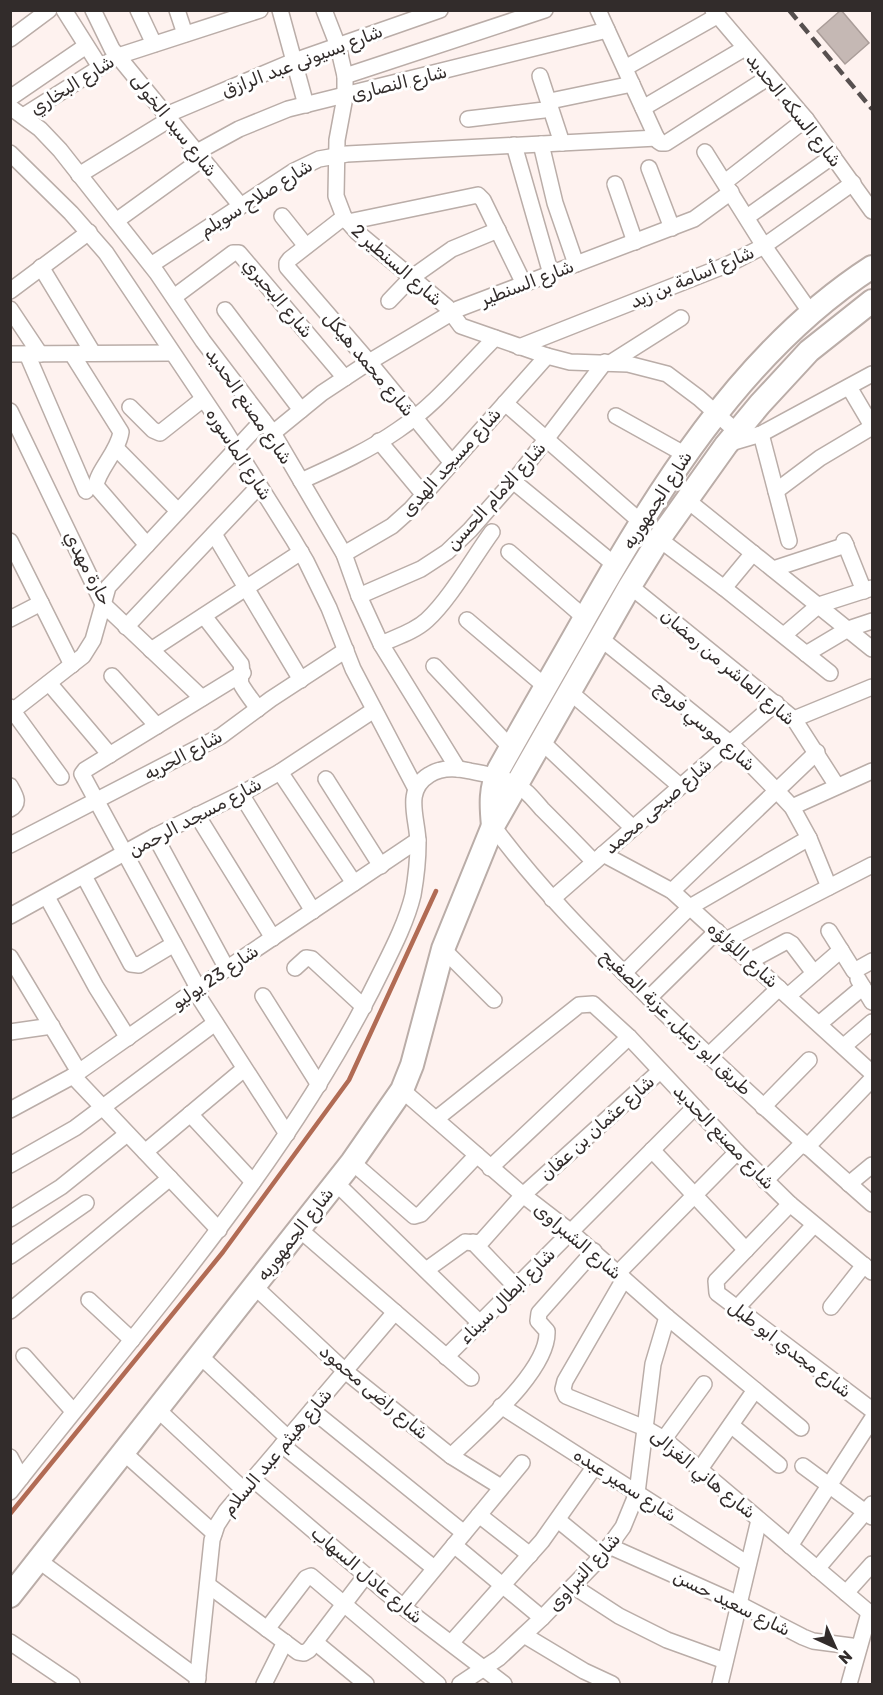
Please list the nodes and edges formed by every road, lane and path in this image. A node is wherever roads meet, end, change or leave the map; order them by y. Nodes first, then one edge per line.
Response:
1 (64, 10) edge
2 (93, 10) edge
3 (138, 10) edge
4 (177, 10) edge
5 (260, 10) edge
6 (280, 10) edge
7 (324, 10) edge
8 (440, 10) edge
9 (544, 10) edge
10 (598, 10) edge
11 (45, 12) edge
12 (715, 13) edge
13 (229, 15) edge
14 (607, 30) junction
15 (185, 34) junction
16 (10, 39) edge
17 (154, 44) junction
18 (86, 46) junction
19 (338, 46) junction
20 (745, 48) junction
21 (118, 56) junction
22 (294, 62) junction
23 (100, 67) junction
24 (624, 68) junction
25 (345, 76) junction
26 (540, 76) dead end
27 (769, 77) junction
28 (632, 84) junction
29 (345, 97) junction
30 (10, 98) edge
31 (306, 105) junction
32 (550, 106) junction
33 (643, 108) junction
34 (17, 112) edge
35 (168, 117) junction
36 (468, 119) dead end
37 (806, 119) junction
38 (657, 138) junction
39 (562, 143) junction
40 (541, 144) junction
41 (514, 145) junction
42 (705, 152) dead end
43 (10, 153) edge
44 (200, 155) junction
45 (336, 156) junction
46 (833, 156) junction
47 (650, 168) dead end
48 (80, 175) junction
49 (853, 183) junction
50 (615, 184) dead end
51 (728, 187) junction
52 (241, 206) junction
53 (873, 211) edge
54 (282, 216) dead end
55 (747, 217) junction
56 (346, 220) junction
57 (116, 221) junction
58 (672, 228) junction
59 (498, 230) junction
60 (89, 232) junction
61 (635, 242) junction
62 (306, 246) junction
63 (764, 246) junction
64 (576, 264) junction
65 (151, 265) junction
66 (41, 267) junction
67 (873, 267) edge
68 (551, 274) junction
69 (411, 278) junction
70 (524, 284) junction
71 (10, 291) edge
72 (174, 297) junction
73 (389, 301) dead end
74 (873, 301) edge
75 (10, 309) edge
76 (225, 310) dead end
77 (452, 313) junction
78 (811, 313) junction
79 (681, 318) dead end
80 (495, 338) junction
81 (519, 347) junction
82 (171, 352) junction
83 (93, 353) junction
84 (10, 354) edge
85 (33, 354) junction
86 (72, 354) junction
87 (547, 356) junction
88 (369, 362) junction
89 (607, 363) junction
90 (873, 374) edge
91 (345, 378) junction
92 (849, 387) junction
93 (203, 399) junction
94 (505, 403) junction
95 (130, 407) dead end
96 (301, 410) junction
97 (10, 411) edge
98 (718, 414) junction
99 (616, 416) dead end
100 (414, 417) junction
101 (263, 420) junction
102 (873, 427) edge
103 (273, 433) junction
104 (761, 434) junction
105 (731, 438) junction
106 (547, 440) junction
107 (380, 441) junction
108 (116, 448) junction
109 (236, 448) junction
110 (686, 455) junction
111 (452, 463) junction
112 (513, 481) junction
113 (301, 482) junction
114 (259, 486) junction
115 (86, 491) dead end
116 (776, 491) junction
117 (424, 495) junction
118 (687, 500) junction
119 (178, 511) junction
120 (642, 523) junction
121 (492, 532) dead end
122 (214, 534) junction
123 (659, 539) junction
124 (789, 541) dead end
125 (147, 545) junction
126 (12, 547) edge
127 (301, 552) junction
128 (510, 552) dead end
129 (753, 553) junction
130 (345, 555) junction
131 (615, 565) junction
132 (773, 569) junction
133 (630, 586) junction
134 (246, 588) junction
135 (724, 588) junction
136 (868, 590) edge
137 (359, 596) junction
138 (41, 603) junction
139 (103, 604) junction
140 (819, 605) junction
141 (204, 616) junction
142 (585, 618) junction
143 (10, 619) edge
144 (468, 620) dead end
145 (873, 621) edge
146 (126, 627) junction
147 (848, 629) junction
148 (784, 635) junction
149 (600, 638) junction
150 (381, 644) junction
151 (873, 649) edge
152 (151, 650) junction
153 (345, 650) junction
154 (806, 654) junction
155 (72, 665) junction
156 (434, 666) dead end
157 (243, 673) junction
158 (830, 673) dead end
159 (112, 676) dead end
160 (301, 680) junction
161 (49, 683) junction
162 (546, 687) junction
163 (873, 687) edge
164 (570, 692) junction
165 (202, 698) junction
166 (776, 703) junction
167 (258, 709) junction
168 (12, 710) edge
169 (374, 710) junction
170 (794, 719) junction
171 (157, 726) junction
172 (542, 742) junction
173 (730, 743) junction
174 (511, 748) junction
175 (817, 752) junction
176 (110, 755) junction
177 (458, 769) junction
178 (873, 771) edge
179 (280, 772) junction
180 (496, 776) junction
181 (61, 777) dead end
182 (326, 779) dead end
183 (518, 785) junction
184 (10, 786) edge
185 (680, 786) junction
186 (837, 786) junction
187 (416, 789) junction
188 (776, 790) junction
189 (241, 794) junction
190 (96, 801) junction
191 (792, 807) junction
192 (10, 809) edge
193 (197, 815) junction
194 (493, 826) junction
195 (633, 828) junction
196 (155, 837) junction
197 (809, 838) junction
198 (418, 840) junction
199 (12, 841) edge
200 (125, 853) junction
201 (598, 858) junction
202 (381, 866) junction
203 (873, 866) edge
204 (84, 876) junction
205 (354, 883) junction
206 (829, 887) junction
207 (672, 891) junction
208 (47, 897) junction
209 (552, 898) junction
210 (690, 908) junction
211 (313, 911) junction
212 (10, 916) edge
213 (829, 931) dead end
214 (721, 936) junction
215 (273, 938) junction
216 (174, 944) junction
217 (443, 949) junction
218 (841, 950) junction
219 (10, 957) edge
220 (750, 961) junction
221 (873, 961) edge
222 (295, 968) dead end
223 (227, 969) junction
224 (854, 971) junction
225 (624, 973) junction
226 (814, 973) junction
227 (863, 987) junction
228 (196, 989) junction
229 (783, 992) junction
230 (263, 996) dead end
231 (649, 998) junction
232 (494, 1000) dead end
233 (873, 1002) edge
234 (364, 1006) junction
235 (873, 1022) edge
236 (215, 1023) junction
237 (819, 1024) junction
238 (52, 1026) junction
239 (10, 1032) edge
240 (128, 1038) junction
241 (629, 1038) junction
242 (844, 1046) junction
243 (708, 1056) junction
244 (809, 1060) dead end
245 (244, 1069) junction
246 (660, 1071) junction
247 (873, 1073) edge
248 (76, 1074) junction
249 (873, 1080) edge
250 (320, 1084) junction
251 (402, 1090) junction
252 (102, 1107) junction
253 (694, 1107) junction
254 (763, 1107) junction
255 (10, 1110) edge
256 (190, 1114) junction
257 (436, 1119) junction
258 (127, 1134) junction
259 (287, 1134) junction
260 (805, 1145) junction
261 (652, 1150) junction
262 (145, 1152) junction
263 (737, 1152) junction
264 (477, 1155) junction
265 (352, 1162) junction
266 (10, 1165) edge
267 (873, 1165) edge
268 (490, 1167) junction
269 (170, 1178) junction
270 (765, 1180) junction
271 (253, 1182) junction
272 (335, 1182) junction
273 (849, 1184) junction
274 (523, 1195) junction
275 (694, 1195) junction
276 (86, 1203) dead end
277 (790, 1204) junction
278 (873, 1204) edge
279 (10, 1219) edge
280 (814, 1225) junction
281 (299, 1229) junction
282 (219, 1230) junction
283 (571, 1232) junction
284 (473, 1242) junction
285 (746, 1250) junction
286 (594, 1251) junction
287 (10, 1256) edge
288 (868, 1269) edge
289 (426, 1270) junction
290 (621, 1276) junction
291 (254, 1286) junction
292 (516, 1287) junction
293 (89, 1300) dead end
294 (831, 1307) dead end
295 (736, 1309) junction
296 (10, 1311) edge
297 (395, 1312) junction
298 (667, 1317) junction
299 (480, 1323) junction
300 (132, 1340) junction
301 (199, 1355) junction
302 (24, 1356) dead end
303 (446, 1357) junction
304 (345, 1371) junction
305 (471, 1378) dead end
306 (704, 1384) dead end
307 (755, 1390) junction
308 (501, 1406) junction
309 (157, 1409) junction
310 (312, 1410) junction
311 (873, 1410) edge
312 (73, 1411) junction
313 (873, 1419) edge
314 (731, 1425) junction
315 (645, 1428) junction
316 (801, 1428) dead end
317 (867, 1438) edge
318 (664, 1439) junction
319 (285, 1441) junction
320 (123, 1452) junction
321 (451, 1456) junction
322 (10, 1457) edge
323 (522, 1462) dead end
324 (779, 1465) dead end
325 (595, 1466) junction
326 (803, 1466) dead end
327 (700, 1470) junction
328 (21, 1478) junction
329 (248, 1485) junction
330 (830, 1486) junction
331 (501, 1487) junction
332 (10, 1492) edge
333 (637, 1493) junction
334 (870, 1511) edge
335 (479, 1515) junction
336 (558, 1520) junction
337 (759, 1520) junction
338 (214, 1533) junction
339 (464, 1533) junction
340 (454, 1545) junction
341 (790, 1546) junction
342 (606, 1551) junction
343 (530, 1555) junction
344 (38, 1560) junction
345 (748, 1564) junction
346 (873, 1564) edge
347 (434, 1568) junction
348 (817, 1569) junction
349 (366, 1575) junction
350 (208, 1586) junction
351 (503, 1586) junction
352 (573, 1586) junction
353 (846, 1593) junction
354 (10, 1596) edge
355 (344, 1604) junction
356 (739, 1604) junction
357 (403, 1607) junction
358 (871, 1614) edge
359 (542, 1618) junction
360 (267, 1629) junction
361 (524, 1635) junction
362 (10, 1642) edge
363 (285, 1642) junction
364 (315, 1642) junction
365 (451, 1643) junction
366 (860, 1647) junction
367 (725, 1661) junction
368 (484, 1668) junction
369 (198, 1681) edge
370 (72, 1684) edge
371 (264, 1684) edge
372 (366, 1684) edge
373 (438, 1684) edge
374 (460, 1684) edge
375 (504, 1684) edge
376 (612, 1684) edge
377 (720, 1684) edge
378 (849, 1684) edge

1 - 18 street
2 - 21 street, شارع سيد الخولى
3 - 17 street
4 - 15 street
5 - 13 street, شارع البخاري
6 - 22 street
7 - 19 street, شارع السنطير 2
8 - 19 street, شارع بسيونى عبد الرازق
9 - 25 street
10 - 14 street
11 - 16 street
12 - 20 street, شارع السكه الحديد
12 - 24 street
13 - 15 street, شارع البخاري
14 - 24 street
14 - 29 street, شارع النصارى
15 - 17 street, شارع البخاري
17 - 21 street, شارع البخاري
18 - 23 street
18 - 30 street
19 - 22 street, شارع بسيونى عبد الرازق
19 - 25 street, شارع السنطير 2
20 - 27 street, شارع السكه الحديد
20 - 33 street
21 - 23 street, شارع البخاري
21 - 35 street, شارع سيد الخولى
22 - 31 street
22 - 35 street, شارع بسيونى عبد الرازق
23 - 34 street, شارع البخاري
24 - 28 street
25 - 29 street, شارع السنطير 2
26 - 32 street
27 - 37 street, شارع السكه الحديد
27 - 38 street, شارع صلاح سويلم
28 - 32 street
28 - 33 street
29 - 31 street, شارع النصارى
29 - 45 street, شارع السنطير 2
31 - 44 street, شارع النصارى
32 - 36 street
32 - 39 street
33 - 38 street
34 - 48 street, شارع مصنع الحديد
35 - 44 street, شارع سيد الخولى
35 - 48 street, شارع بسيونى عبد الرازق
37 - 46 street, شارع السكه الحديد
37 - 51 street, شارع السنطير
38 - 39 street, شارع صلاح سويلم
39 - 40 street, شارع صلاح سويلم
40 - 41 street, شارع صلاح سويلم
40 - 64 street
41 - 45 street, شارع صلاح سويلم
41 - 68 street
42 - 51 street
43 - 60 street, شارع الماسوره
44 - 52 street, شارع سيد الخولى
44 - 57 street, شارع النصارى
45 - 52 street, شارع صلاح سويلم
45 - 56 street, شارع السنطير 2
46 - 49 street, شارع السكه الحديد
46 - 55 street
47 - 58 street
48 - 57 street, شارع مصنع الحديد
49 - 53 street, شارع السكه الحديد
49 - 63 street, شارع أسامة بن زيد
50 - 61 street
51 - 55 street
51 - 58 street, شارع السنطير
52 - 65 street, شارع صلاح سويلم
54 - 62 street
55 - 63 street
56 - 59 street
56 - 62 street
56 - 69 street, شارع السنطير 2
57 - 65 street, شارع مصنع الحديد
58 - 61 street, شارع السنطير
59 - 69 street
59 - 70 street
60 - 66 street
60 - 82 street, شارع الماسوره
61 - 64 street, شارع السنطير
62 - 88 street, شارع محمد هيكل
63 - 78 street
63 - 81 street, شارع أسامة بن زيد
64 - 68 street, شارع السنطير
65 - 72 street, شارع مصنع الحديد
66 - 71 street
66 - 83 street
67 - 78 main road, شارع الجمهوريه
68 - 70 street, شارع السنطير
69 - 73 street
69 - 77 street, شارع السنطير 2
70 - 77 street, شارع السنطير
72 - 91 street, شارع البحيري
72 - 101 street, شارع مصنع الحديد
74 - 105 main road, شارع الجمهوريه
75 - 85 street
76 - 96 street
77 - 80 street, شارع السنطير 2
77 - 88 street, شارع السنطير
78 - 98 main road, شارع الجمهوريه
79 - 89 street
80 - 81 street, شارع السنطير 2
80 - 100 street
81 - 87 street, شارع السنطير 2
82 - 83 street
82 - 93 street, شارع الماسوره
83 - 86 street
84 - 85 street
85 - 86 street
85 - 115 street
86 - 108 street
87 - 89 street, شارع السنطير 2
87 - 94 street, شارع مسجد الهدى
88 - 91 street, شارع السنطير
88 - 100 street, شارع محمد هيكل
89 - 98 street, شارع السنطير 2
89 - 106 street, شارع الامام الحسن
90 - 92 street
91 - 96 street, شارع السنطير
92 - 102 street
92 - 104 street
93 - 95 street
93 - 109 street, شارع الماسوره
94 - 106 street
94 - 111 street, شارع مسجد الهدى
96 - 103 street, شارع السنطير
97 - 139 street, حارة مهدي
98 - 105 street, شارع السنطير 2
98 - 110 main road, شارع الجمهوريه
99 - 110 street
100 - 107 street
100 - 111 street, شارع محمد هيكل
101 - 103 street, شارع مصنع الحديد
101 - 109 street
102 - 116 street
103 - 113 street, شارع مصنع الحديد
104 - 105 street
104 - 116 street
105 - 118 main road, شارع الجمهوريه
106 - 112 street, شارع الامام الحسن
106 - 120 street
107 - 113 street
107 - 117 street
108 - 119 street
108 - 125 street
109 - 114 street, شارع الماسوره
109 - 119 street
110 - 120 main road, شارع الجمهوريه
111 - 117 street, شارع مسجد الهدى
112 - 131 street
112 - 137 street, شارع الامام الحسن
113 - 130 street, شارع مصنع الحديد
114 - 122 street
114 - 127 street, شارع الماسوره
116 - 124 street
117 - 130 street, شارع مسجد الهدى
118 - 123 main road, شارع الجمهوريه
118 - 129 street
119 - 125 street
120 - 131 main road, شارع الجمهوريه
121 - 150 street
122 - 134 street
122 - 146 street
123 - 133 main road, شارع الجمهوريه
123 - 135 street
125 - 139 street
126 - 138 street
127 - 134 street
127 - 153 street, شارع الماسوره
128 - 142 street
129 - 132 street
129 - 135 street
130 - 137 street, شارع مصنع الحديد
131 - 142 main road, شارع الجمهوريه
132 - 136 street
132 - 140 street
133 - 149 main road, شارع الجمهوريه
133 - 166 street, شارع العاشر من رمضان
134 - 141 street
134 - 160 street
135 - 148 street
136 - 140 street
137 - 150 street, شارع مصنع الحديد
138 - 143 street
138 - 155 street
139 - 146 street, حارة مهدي
139 - 155 street
140 - 147 street
140 - 148 street
141 - 152 street
141 - 157 street
142 - 162 main road, شارع الجمهوريه
144 - 162 street
145 - 147 street
146 - 152 street, حارة مهدي
147 - 151 street
147 - 154 street
148 - 154 street
149 - 164 main road, شارع الجمهوريه
149 - 173 street, شارع موسي فروج
150 - 177 street, شارع مصنع الحديد
152 - 165 street, حارة مهدي
153 - 160 street, شارع الحريه
153 - 169 street, شارع الماسوره
154 - 158 street
155 - 161 street
156 - 174 street
157 - 165 street
157 - 167 street
159 - 171 street
160 - 167 street, شارع الحريه
161 - 168 street
161 - 176 street
162 - 174 main road, شارع الجمهوريه
163 - 170 street
164 - 172 main road, شارع الجمهوريه
164 - 185 street
165 - 171 street
166 - 170 street, شارع العاشر من رمضان
166 - 173 street, شارع صبحى محمد
167 - 190 street, شارع الحريه
168 - 181 street
169 - 179 street, شارع مسجد الرحمن
169 - 187 street, شارع الماسوره
170 - 175 street, شارع العاشر من رمضان
171 - 176 street
172 - 183 main road, شارع الجمهوريه
172 - 195 street
173 - 185 street, شارع صبحى محمد
173 - 188 street, شارع موسي فروج
174 - 180 main road, شارع الجمهوريه
175 - 186 street, شارع العاشر من رمضان
175 - 188 street
176 - 190 street
177 - 180 street
177 - 187 street
178 - 186 street
179 - 189 street, شارع مسجد الرحمن
179 - 205 street
180 - 183 street
180 - 194 main road, شارع الجمهوريه
182 - 202 street
183 - 194 main road, شارع الجمهوريه
183 - 201 street, شارع صبحى محمد
184 - 192 street
185 - 195 street, شارع صبحى محمد
186 - 191 street
187 - 198 street
188 - 191 street, شارع موسي فروج
188 - 207 street
189 - 193 street, شارع مسجد الرحمن
189 - 211 street
190 - 199 street, شارع الحريه
190 - 200 street
191 - 197 street, شارع موسي فروج
193 - 196 street, شارع مسجد الرحمن
193 - 215 street
194 - 209 street, طريق ابو زعبل, عزبة الصفيح
194 - 217 main road, شارع الجمهوريه
195 - 201 street, شارع صبحى محمد
196 - 200 street, شارع مسجد الرحمن
196 - 223 street
197 - 206 street, شارع موسي فروج
197 - 210 street
198 - 202 street, شارع 23 يوليو
198 - 234 street
200 - 204 street, شارع مسجد الرحمن
200 - 216 street
201 - 207 street, شارع اللؤلؤه
201 - 209 street, شارع صبحى محمد
202 - 205 street, شارع 23 يوليو
203 - 206 street
204 - 208 street, شارع مسجد الرحمن
204 - 216 street
205 - 211 street, شارع 23 يوليو
206 - 214 street
207 - 210 street, شارع اللؤلؤه
208 - 212 street, شارع مسجد الرحمن
208 - 240 street
209 - 225 street, طريق ابو زعبل, عزبة الصفيح
210 - 214 street, شارع اللؤلؤه
210 - 225 street
211 - 215 street, شارع 23 يوليو
213 - 218 street
214 - 220 street, شارع اللؤلؤه
214 - 231 street
215 - 223 street, شارع 23 يوليو
216 - 228 street
217 - 232 street
217 - 251 main road, شارع الجمهوريه
218 - 224 street
218 - 226 street
219 - 238 street
220 - 226 street
220 - 229 street, شارع اللؤلؤه
221 - 224 street
222 - 234 street
223 - 228 street, شارع 23 يوليو
224 - 227 street
225 - 231 street, طريق ابو زعبل, عزبة الصفيح
226 - 229 street
227 - 233 street
227 - 237 street
228 - 236 street
228 - 240 street, شارع 23 يوليو
229 - 237 street, شارع اللؤلؤه
229 - 243 street
230 - 250 street
231 - 243 street, طريق ابو زعبل, عزبة الصفيح
234 - 250 street
235 - 242 street
236 - 245 street
236 - 252 street
237 - 242 street, شارع اللؤلؤه
238 - 239 street
238 - 248 street
240 - 248 street, شارع 23 يوليو
241 - 246 street, شارع مصنع الحديد
241 - 257 street, شارع مصنع الحديد
241 - 268 street
242 - 247 street, شارع اللؤلؤه
243 - 254 street, طريق ابو زعبل, عزبة الصفيح
244 - 254 street
245 - 256 street
245 - 259 street
246 - 253 street, شارع مصنع الحديد
246 - 274 street, شارع عثمان بن عفان
248 - 252 street
248 - 255 street, شارع 23 يوليو
249 - 260 street
250 - 259 street
251 - 257 street, شارع الشبراوى
251 - 265 main road, شارع الجمهوريه
252 - 258 street
252 - 266 street
253 - 261 street, شارع ابطال سيناء
253 - 263 street, شارع مصنع الحديد
254 - 260 street, طريق ابو زعبل, عزبة الصفيح
256 - 262 street
256 - 271 street
257 - 264 street, شارع الشبراوى
258 - 262 street
258 - 279 street
259 - 271 street
260 - 270 street
260 - 273 street, طريق ابو زعبل, عزبة الصفيح
261 - 275 street
261 - 283 street, شارع ابطال سيناء
262 - 269 street
263 - 270 street, شارع مصنع الحديد
263 - 275 street
264 - 265 street
264 - 268 street, شارع الشبراوى
265 - 272 main road, شارع الجمهوريه
267 - 273 street
268 - 274 street, شارع الشبراوى
269 - 282 street
269 - 296 street
270 - 277 street, شارع مصنع الحديد
271 - 282 street
272 - 281 main road, شارع الجمهوريه
272 - 289 street
273 - 278 street, طريق ابو زعبل, عزبة الصفيح
274 - 283 street, شارع الشبراوى
274 - 284 street, شارع عثمان بن عفان
275 - 285 street
275 - 290 street
276 - 287 street
277 - 280 street, شارع مصنع الحديد
277 - 285 street, شارع مجدي ابو طبل
280 - 288 street, شارع مصنع الحديد
280 - 295 street
281 - 291 main road, شارع الجمهوريه
281 - 297 street
282 - 300 street
283 - 286 street, شارع الشبراوى
283 - 292 street, شارع ابطال سيناء
284 - 289 street, شارع عثمان بن عفان
284 - 292 street
285 - 295 street, شارع مجدي ابو طبل
286 - 290 street, شارع الشبراوى
286 - 308 street
288 - 294 street
289 - 299 street
290 - 298 street, شارع الشبراوى
290 - 315 street, شارع هاني الغزالى
291 - 301 main road, شارع الجمهوريه
291 - 304 street, شارع راضى محمود
292 - 299 street, شارع ابطال سيناء
293 - 300 street
295 - 311 street, شارع مجدي ابو طبل
297 - 303 street
297 - 304 street, شارع هيثم عبد السلام
298 - 307 street, شارع الشبراوى
298 - 315 street, شارع النبراوى
299 - 303 street, شارع ابطال سيناء
300 - 312 street
301 - 309 main road, شارع الجمهوريه
301 - 319 street
302 - 312 street
303 - 305 street
304 - 310 street, شارع هيثم عبد السلام
304 - 321 street, شارع راضى محمود
306 - 318 street
307 - 314 street
307 - 316 street, شارع الشبراوى
308 - 321 street
308 - 325 street, شارع سمير عبده
309 - 320 main road, شارع الجمهوريه
309 - 329 street, شارع عادل السهاب
310 - 319 street, شارع هيثم عبد السلام
310 - 339 street
312 - 328 street
313 - 317 street
314 - 324 street
314 - 327 street
315 - 318 street, شارع هاني الغزالى
315 - 333 street, شارع النبراوى
317 - 330 street
318 - 327 street, شارع هاني الغزالى
319 - 329 street, شارع هيثم عبد السلام
319 - 347 street
320 - 338 street
320 - 344 main road, شارع الجمهوريه
321 - 331 street, شارع راضى محمود
322 - 328 street
323 - 331 street
325 - 333 street, شارع سمير عبده
325 - 336 street
326 - 330 street
327 - 337 street, شارع هاني الغزالى
328 - 332 street
329 - 338 street, شارع هيثم عبد السلام
329 - 349 street, شارع عادل السهاب
330 - 334 street
330 - 341 street
331 - 335 street
333 - 342 street, شارع النبراوى
333 - 345 street, شارع سمير عبده
334 - 348 street
335 - 339 street
335 - 343 street
336 - 342 street, شارع سعيد حسن
336 - 343 street
337 - 341 street, شارع هاني الغزالى
337 - 345 street
338 - 350 street, شارع هيثم عبد السلام
339 - 340 street
340 - 347 street
340 - 351 street
341 - 348 street, شارع هاني الغزالى
342 - 352 street, شارع النبراوى
342 - 356 street, شارع سعيد حسن
343 - 351 street
344 - 354 main road, شارع الجمهوريه
344 - 369 street
345 - 356 street
346 - 353 street
347 - 357 street
348 - 353 street, شارع هاني الغزالى
349 - 355 street
349 - 357 street, شارع عادل السهاب
350 - 360 street
350 - 369 street, شارع هيثم عبد السلام
351 - 359 street
351 - 365 street
352 - 359 street, شارع النبراوى
352 - 367 street
353 - 358 street, شارع هاني الغزالى
355 - 360 street
355 - 364 street
355 - 373 street
356 - 366 street, شارع سعيد حسن
356 - 367 street
357 - 365 street, شارع عادل السهاب
358 - 366 street
359 - 361 street, شارع النبراوى
360 - 363 street
361 - 368 street, شارع النبراوى
361 - 376 street
362 - 370 street
363 - 364 street
363 - 371 street
364 - 372 street
365 - 368 street, شارع عادل السهاب
366 - 378 street
367 - 377 street
368 - 374 street, شارع النبراوى
368 - 375 street, شارع عادل السهاب

